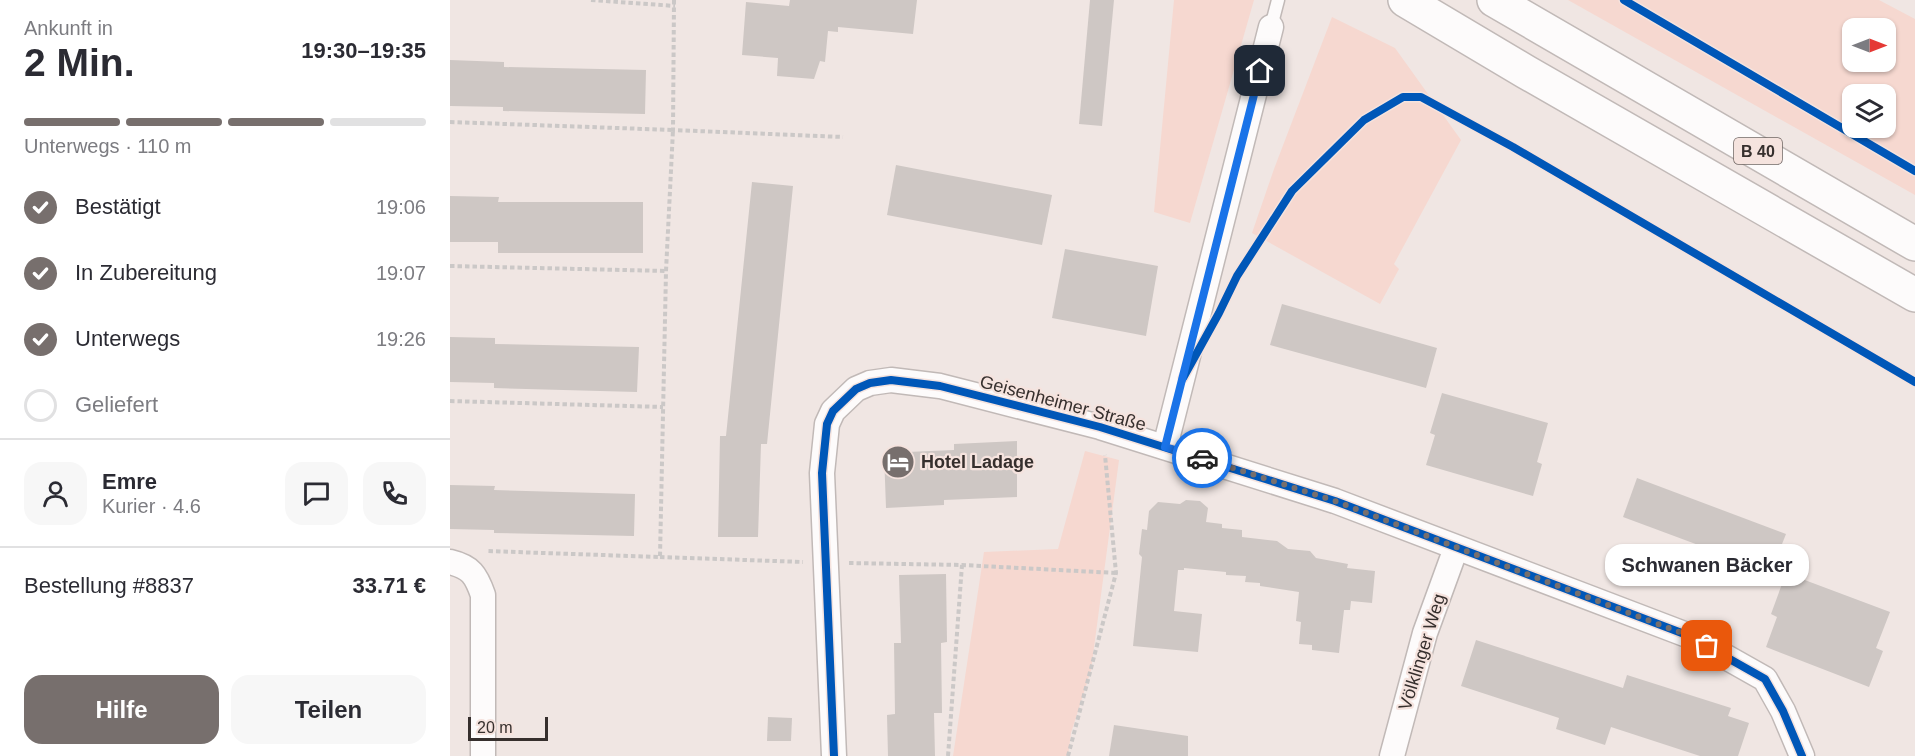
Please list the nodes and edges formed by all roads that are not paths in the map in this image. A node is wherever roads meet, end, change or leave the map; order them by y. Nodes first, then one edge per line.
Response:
1 (1278, 0) edge
2 (1405, 0) edge
3 (1494, 0) edge
4 (1271, 27) joint
5 (1915, 244) edge
6 (1915, 296) edge
7 (1165, 447) junction
8 (1456, 548) junction
9 (457, 563) edge
10 (483, 756) edge
11 (834, 756) edge
12 (1392, 756) edge
13 (1802, 756) edge

1 - 4 lane
2 - 6 highway, B 40
3 - 5 highway, B 40
4 - 7 street
7 - 8 street, Geisenheimer Straße
7 - 11 street, Geisenheimer Straße
8 - 12 street, Völklinger Weg
8 - 13 street, Geisenheimer Straße
9 - 10 street

